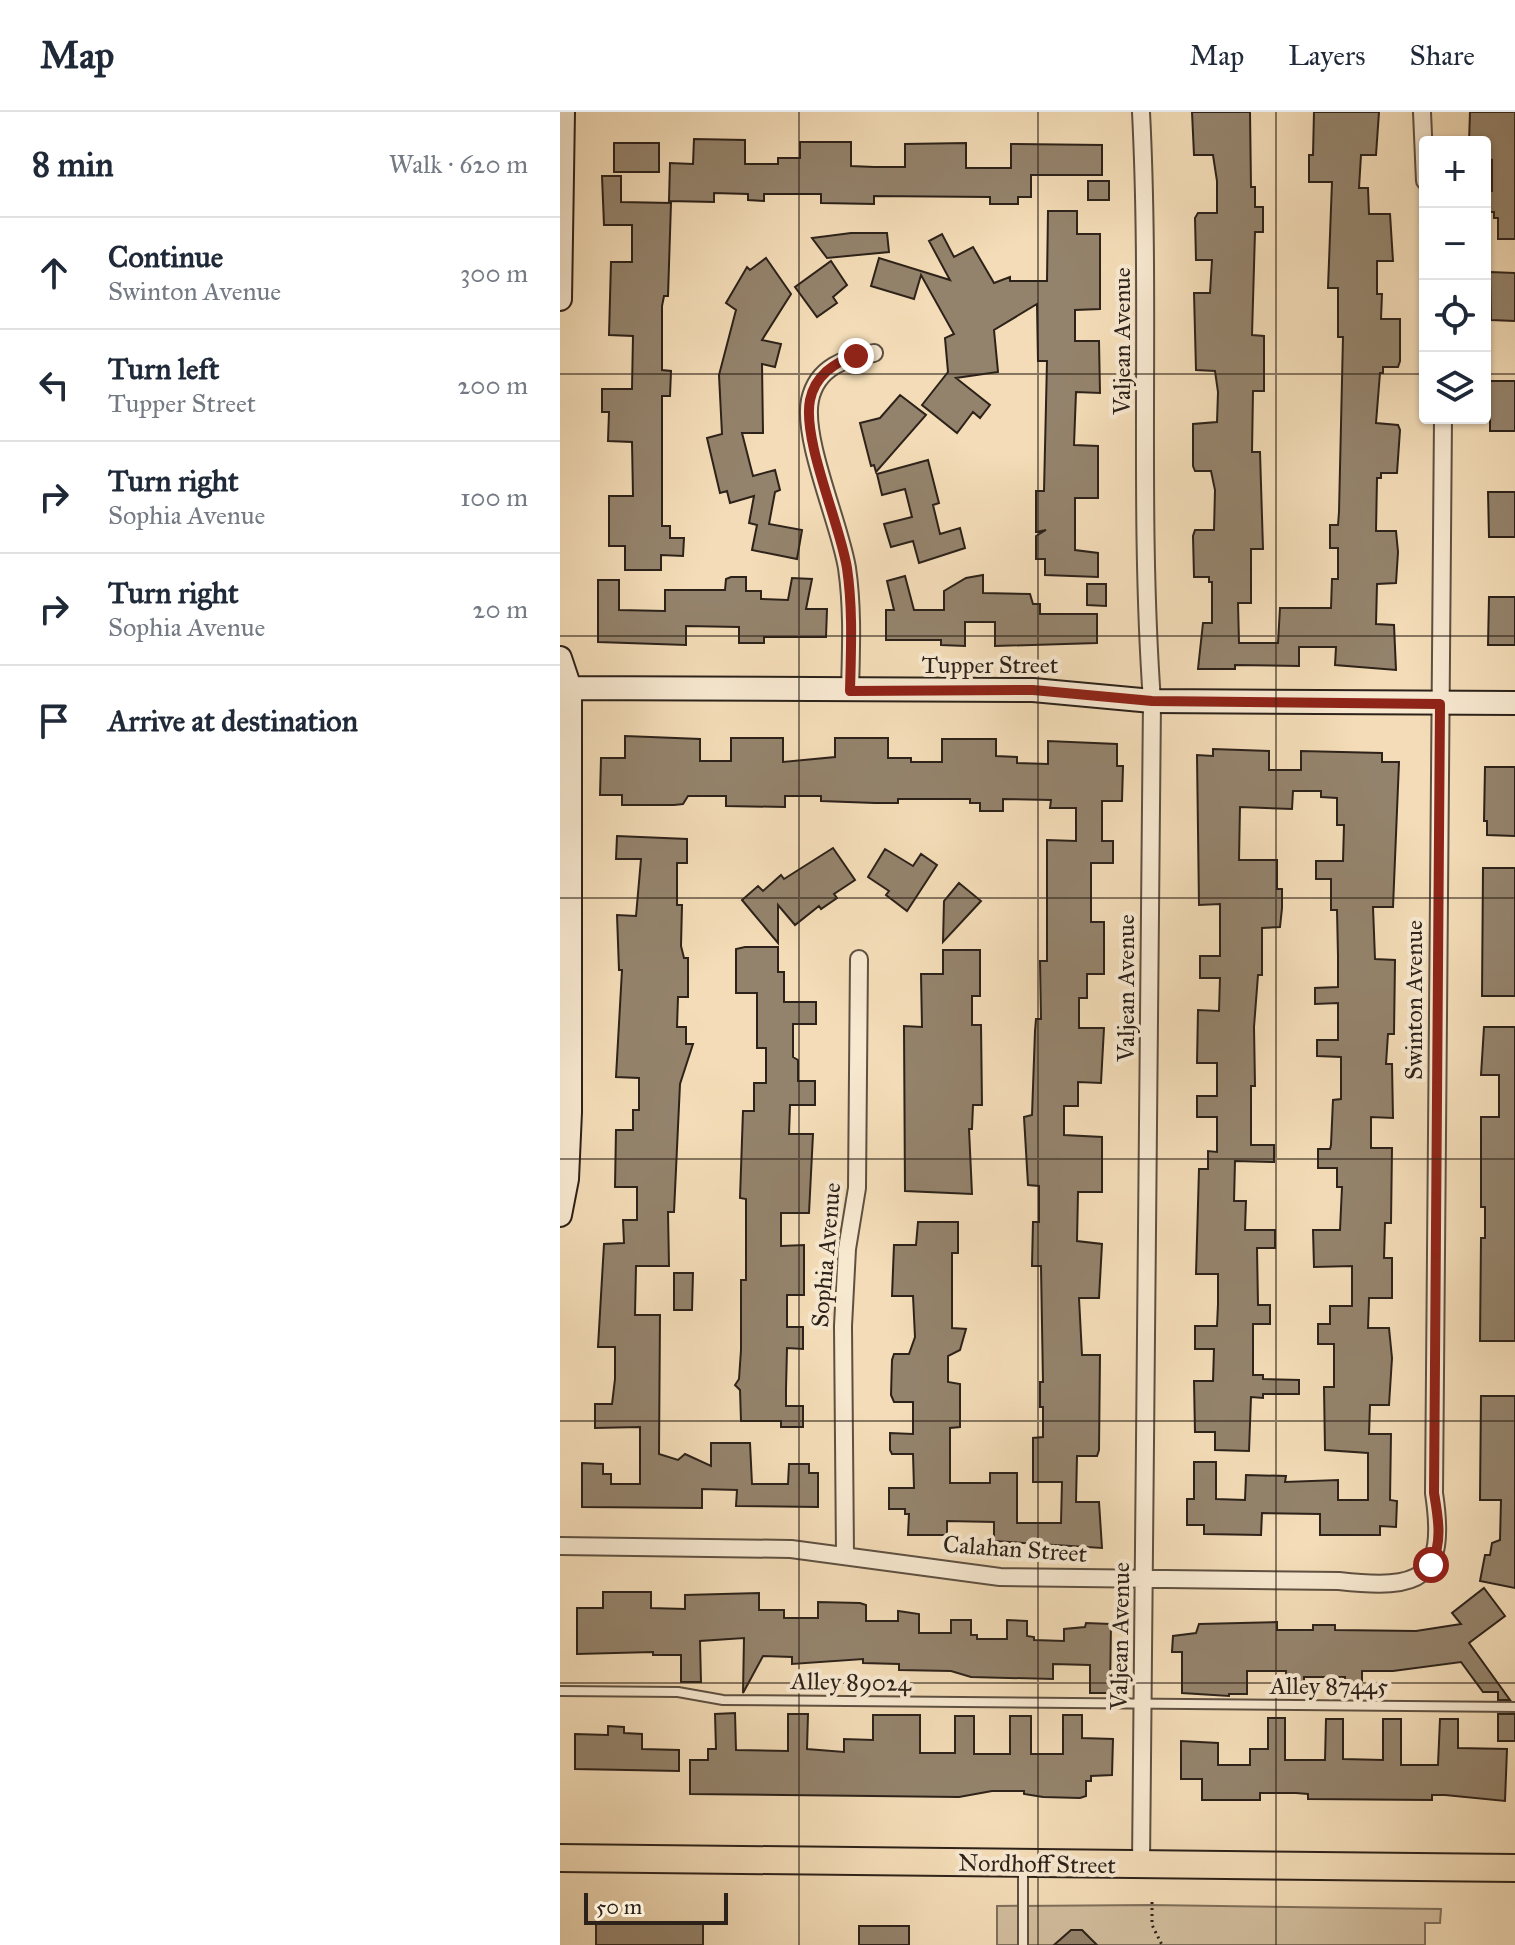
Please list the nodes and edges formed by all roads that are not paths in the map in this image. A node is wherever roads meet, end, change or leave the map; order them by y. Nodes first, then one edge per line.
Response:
1 (563, 112) edge
2 (1141, 112) edge
3 (1422, 112) edge
4 (1423, 136) edge
5 (560, 299) edge
6 (874, 353) dead end
7 (1443, 424) edge
8 (560, 658) edge
9 (565, 688) edge
10 (850, 691) junction
11 (1152, 701) junction
12 (1515, 703) edge
13 (1440, 704) junction
14 (859, 959) dead end
15 (565, 983) edge
16 (560, 1215) edge
17 (560, 1546) edge
18 (845, 1554) junction
19 (1419, 1576) joint
20 (1145, 1578) junction
21 (560, 1691) edge
22 (1142, 1704) junction
23 (1515, 1707) edge
24 (560, 1858) edge
25 (1023, 1864) junction
26 (1141, 1865) junction
27 (1515, 1868) edge
28 (1023, 1945) edge

1 - 5 street
2 - 11 street, Valjean Avenue
3 - 4 street
6 - 10 street
7 - 13 street, Swinton Avenue
8 - 9 street
9 - 10 street, Tupper Street
9 - 15 street
10 - 11 street, Tupper Street
11 - 13 street, Tupper Street
11 - 20 street, Valjean Avenue
12 - 13 street, Tupper Street
13 - 19 street, Swinton Avenue
14 - 18 street, Sophia Avenue
15 - 16 street
17 - 18 street, Calahan Street
18 - 20 street, Calahan Street
19 - 20 street, Calahan Street
20 - 22 street, Valjean Avenue
21 - 22 lane, Alley 89024
22 - 23 lane, Alley 87445
22 - 26 street, Valjean Avenue
24 - 25 main road, Nordhoff Street
25 - 26 main road, Nordhoff Street
25 - 28 lane
26 - 27 main road, Nordhoff Street

